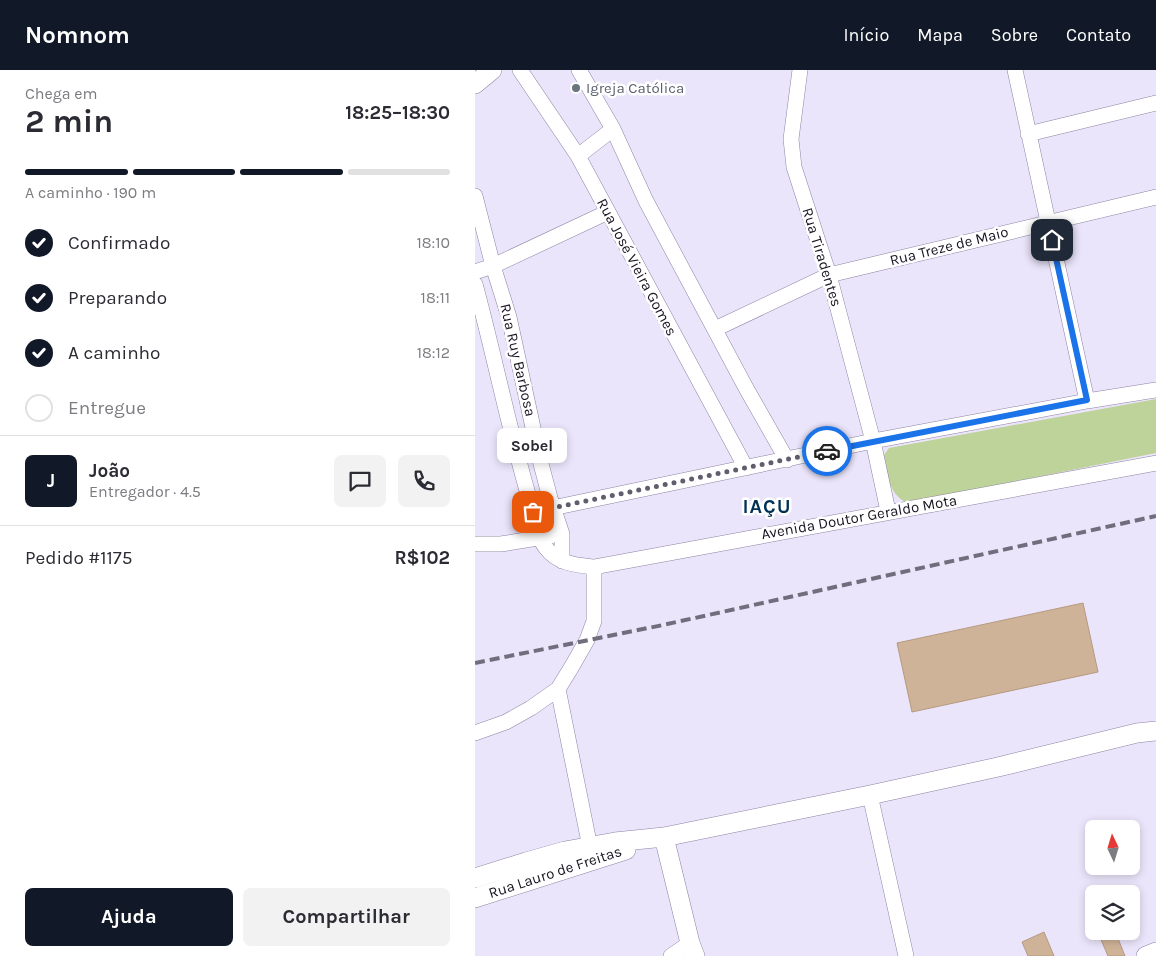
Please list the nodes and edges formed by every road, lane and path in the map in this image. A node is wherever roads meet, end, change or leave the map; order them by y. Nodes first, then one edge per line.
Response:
1 (492, 70) edge
2 (520, 70) edge
3 (579, 70) edge
4 (800, 70) edge
5 (1015, 70) edge
6 (475, 84) edge
7 (1156, 103) edge
8 (613, 129) junction
9 (1028, 134) junction
10 (578, 156) junction
11 (475, 196) edge
12 (1156, 197) edge
13 (608, 212) junction
14 (1048, 222) junction
15 (493, 266) junction
16 (475, 272) edge
17 (829, 276) junction
18 (475, 284) edge
19 (715, 329) junction
20 (1156, 390) edge
21 (1087, 400) junction
22 (873, 441) junction
23 (787, 460) junction
24 (1156, 463) edge
25 (746, 468) junction
26 (553, 507) junction
27 (888, 511) junction
28 (533, 512) junction
29 (561, 534) junction
30 (541, 538) junction
31 (475, 544) edge
32 (562, 561) junction
33 (594, 566) junction
34 (558, 689) junction
35 (1156, 731) edge
36 (475, 733) edge
37 (870, 795) junction
38 (664, 837) junction
39 (591, 854) junction
40 (475, 878) edge
41 (475, 898) edge
42 (693, 950) edge
43 (1156, 952) edge
44 (671, 956) edge
45 (906, 956) edge
46 (1147, 956) edge

1 - 6 street
2 - 10 street, Rua José Vieira Gomes
3 - 8 street
4 - 17 street, Rua Tiradentes
5 - 9 street
7 - 9 street
8 - 10 street
8 - 19 street
9 - 14 street
10 - 13 street, Rua José Vieira Gomes
11 - 15 street, Rua Ruy Barbosa
12 - 14 street, Rua Treze de Maio
13 - 15 street
13 - 25 street, Rua José Vieira Gomes
14 - 17 street, Rua Treze de Maio
14 - 21 street
15 - 16 street
15 - 26 street, Rua Ruy Barbosa
17 - 19 street, Rua Treze de Maio
17 - 22 street, Rua Tiradentes
18 - 28 street, Rua Ruy Barbosa
19 - 23 street
20 - 21 street
21 - 22 street
22 - 23 street
22 - 27 street, Rua Tiradentes
23 - 25 street
24 - 27 street, Avenida Doutor Geraldo Mota
25 - 26 street
26 - 28 street
26 - 29 street, Rua Ruy Barbosa
27 - 33 street, Avenida Doutor Geraldo Mota
28 - 30 street, Rua Ruy Barbosa
29 - 30 street
29 - 32 street, Rua Ruy Barbosa
30 - 31 street
30 - 32 street, Rua Ruy Barbosa
32 - 33 street, Avenida Doutor Geraldo Mota
33 - 34 street
34 - 36 street
34 - 39 street
35 - 37 street
37 - 38 street
37 - 45 street
38 - 39 street, Rua Lauro de Freitas
38 - 42 street
39 - 40 street, Rua Lauro de Freitas
39 - 41 street, Rua Lauro de Freitas
42 - 44 street
43 - 46 street

